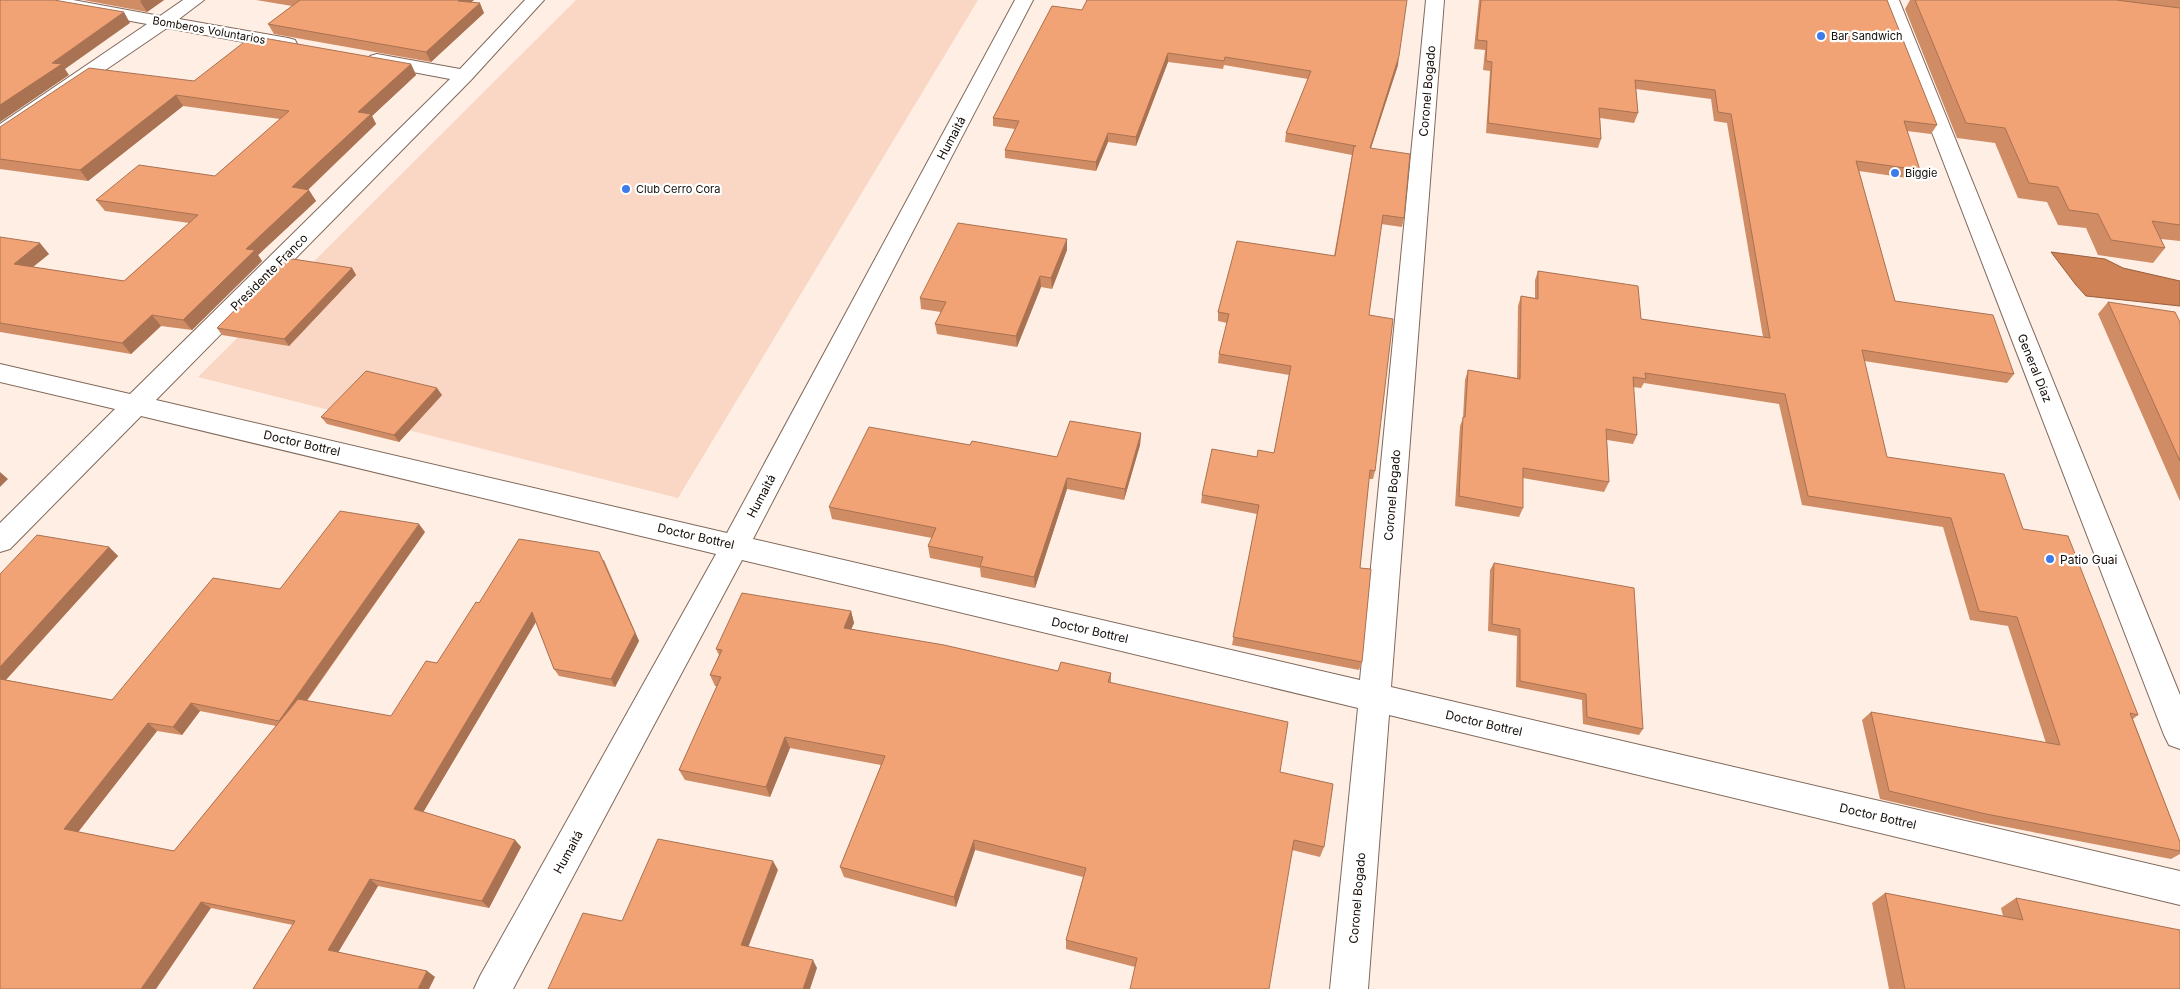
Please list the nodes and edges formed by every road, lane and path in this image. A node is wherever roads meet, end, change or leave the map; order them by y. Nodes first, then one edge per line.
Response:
1 (43, 0) edge
2 (194, 0) edge
3 (535, 0) edge
4 (1024, 0) edge
5 (1435, 0) edge
6 (1890, 0) edge
7 (164, 22) junction
8 (309, 48) edge
9 (357, 57) edge
10 (464, 76) junction
11 (0, 133) edge
12 (0, 373) edge
13 (136, 404) junction
14 (0, 541) edge
15 (735, 546) junction
16 (1375, 697) junction
17 (2180, 735) edge
18 (2180, 888) edge
19 (493, 989) edge
20 (1349, 989) edge

1 - 7 street, Bomberos Voluntarios
2 - 7 street
3 - 10 street, Presidente Franco
4 - 15 street, Humaitá
5 - 16 street, Coronel Bogado
6 - 17 street, General Díaz
7 - 8 street, Bomberos Voluntarios
7 - 11 street
9 - 10 street
10 - 13 street, Presidente Franco
12 - 13 street, Doctor Bottrel
13 - 14 street, Presidente Franco
13 - 15 street, Doctor Bottrel
15 - 16 street, Doctor Bottrel
15 - 19 street, Humaitá
16 - 18 street, Doctor Bottrel
16 - 20 street, Coronel Bogado

